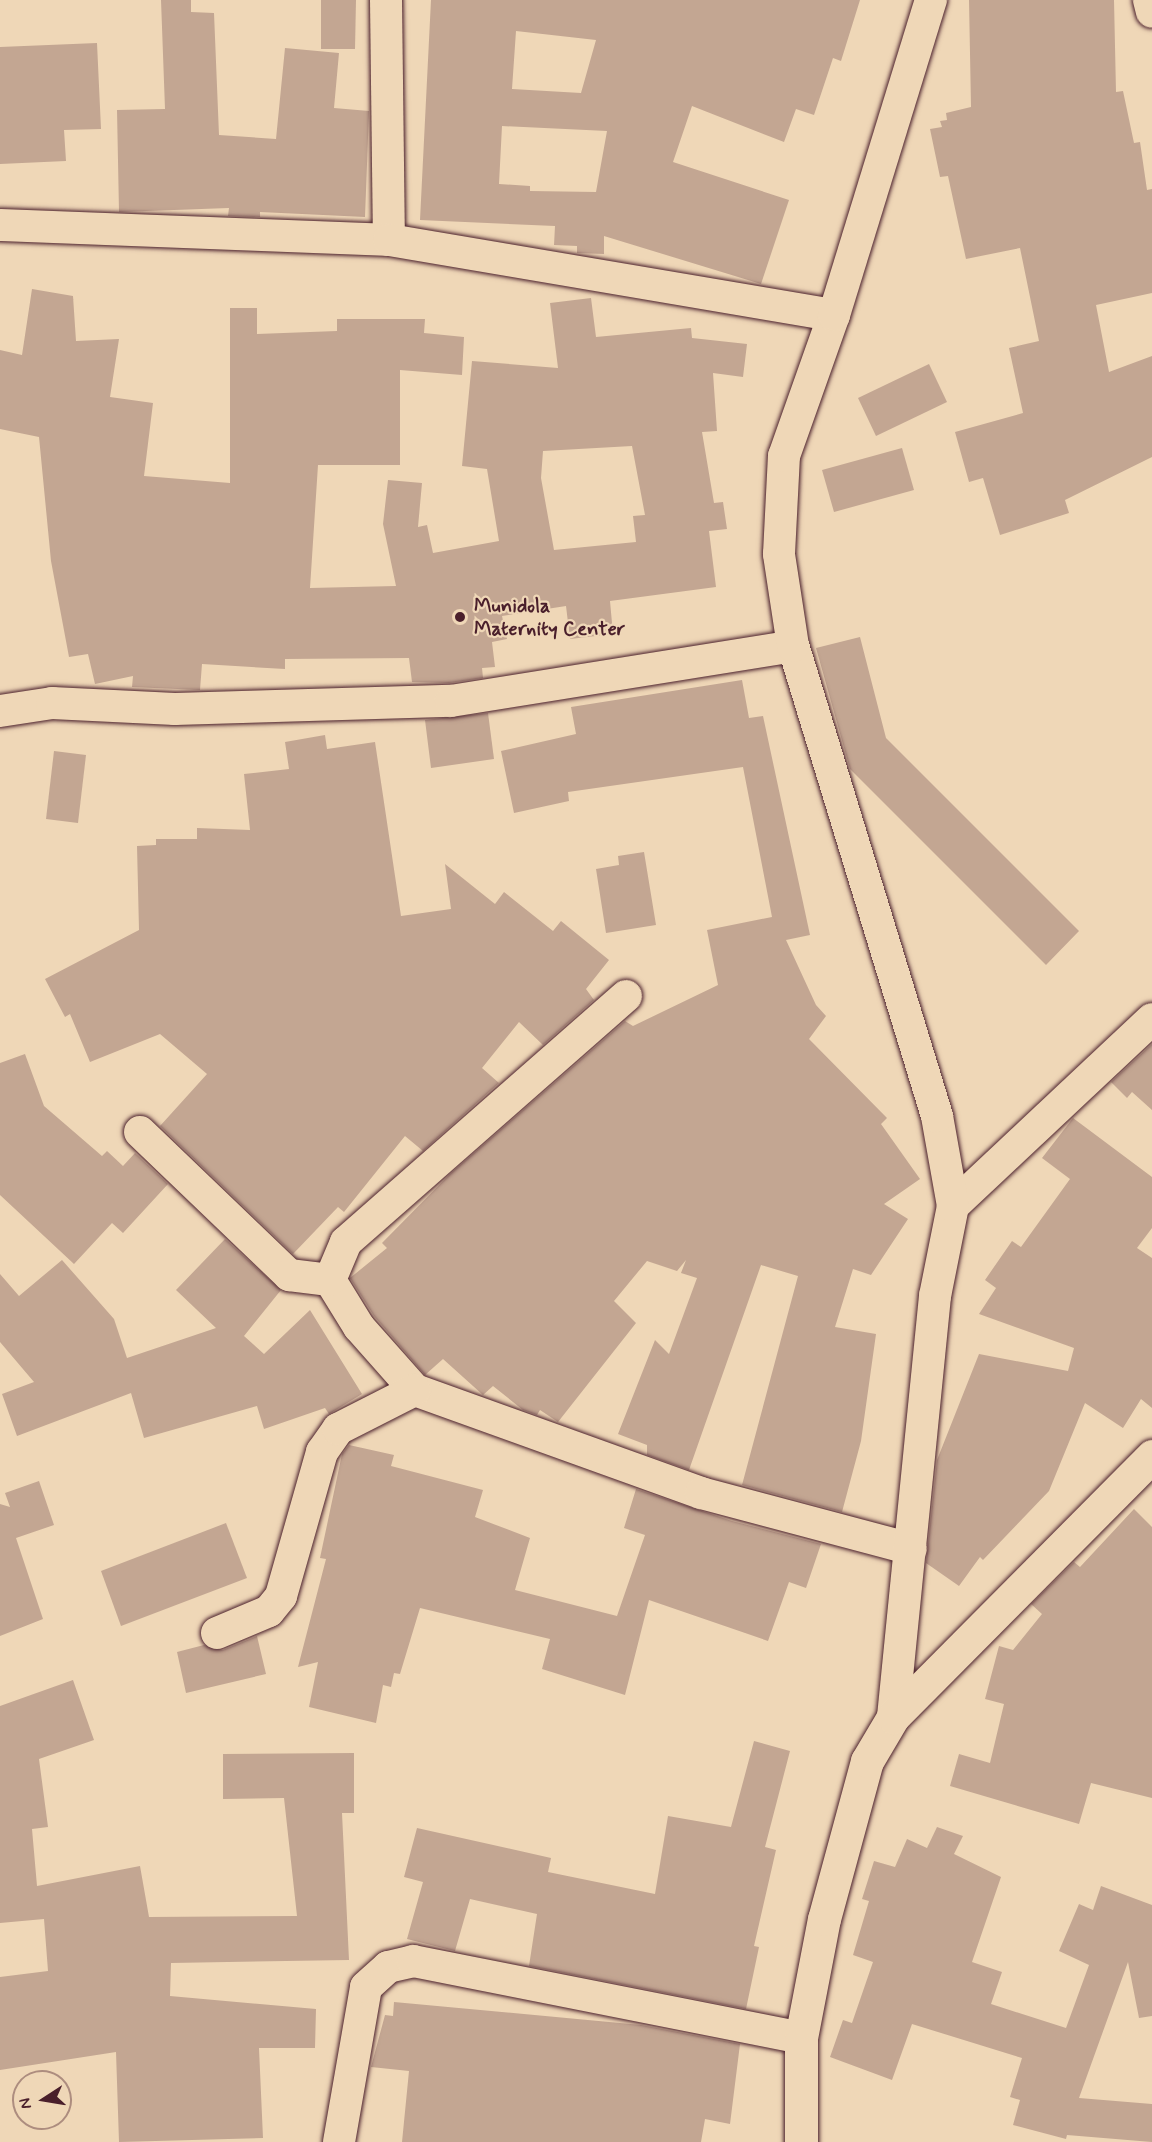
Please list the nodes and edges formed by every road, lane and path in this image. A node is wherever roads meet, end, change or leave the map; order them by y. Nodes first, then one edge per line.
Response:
1 (386, 0) edge
2 (931, 0) edge
3 (1149, 0) edge
4 (1152, 12) edge
5 (0, 225) edge
6 (389, 240) junction
7 (834, 315) junction
8 (793, 646) junction
9 (0, 711) edge
10 (626, 996) dead end
11 (1152, 1019) edge
12 (140, 1132) dead end
13 (953, 1206) junction
14 (330, 1280) junction
15 (415, 1390) junction
16 (1152, 1456) edge
17 (910, 1549) junction
18 (217, 1633) dead end
19 (893, 1717) junction
20 (801, 2038) junction
21 (339, 2142) edge
22 (801, 2142) edge

1 - 6 street
2 - 7 street
3 - 4 street
5 - 6 street
6 - 7 street
7 - 8 street
8 - 9 street
8 - 13 street
10 - 14 street
11 - 13 street
12 - 14 street
13 - 17 street
14 - 15 street
15 - 17 street
15 - 18 street
16 - 19 street
17 - 19 street
19 - 20 street
20 - 21 street
20 - 22 street

